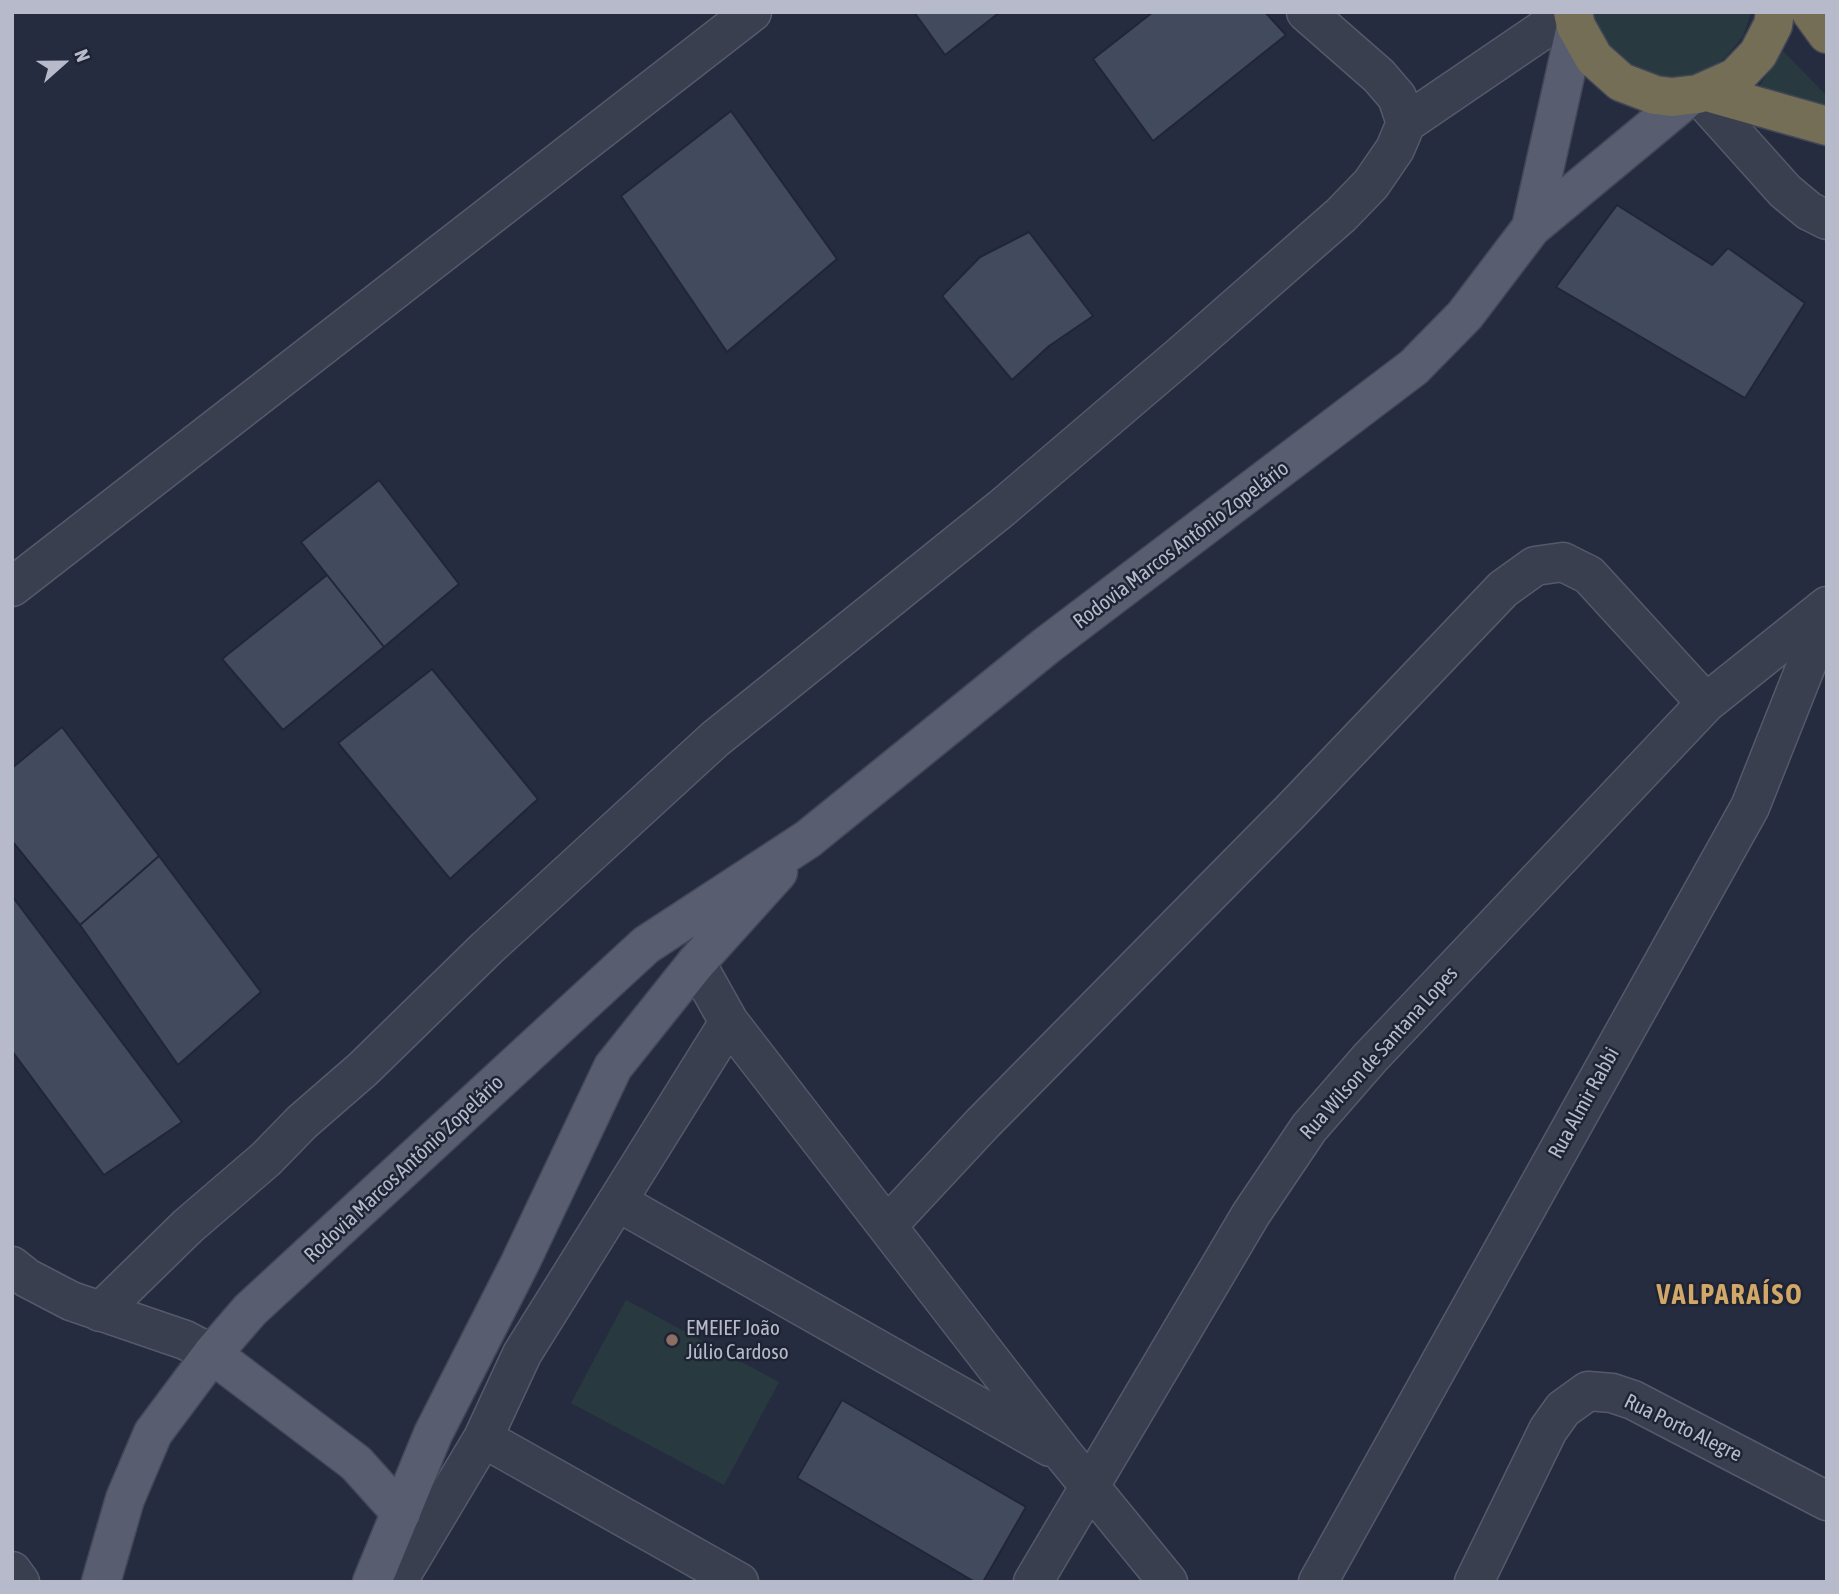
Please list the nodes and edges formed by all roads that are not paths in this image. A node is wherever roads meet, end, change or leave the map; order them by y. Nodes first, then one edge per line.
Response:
1 (752, 12) edge
2 (1306, 12) edge
3 (1775, 12) edge
4 (1811, 12) edge
5 (1573, 17) edge
6 (1827, 34) edge
7 (1699, 94) junction
8 (1406, 123) junction
9 (1827, 126) edge
10 (1827, 220) edge
11 (1531, 228) junction
12 (12, 587) edge
13 (1827, 606) edge
14 (1827, 613) edge
15 (1706, 703) junction
16 (808, 839) junction
17 (696, 963) junction
18 (729, 1023) junction
19 (618, 1202) junction
20 (887, 1226) junction
21 (12, 1266) edge
22 (100, 1312) junction
23 (212, 1354) junction
24 (482, 1438) junction
25 (1063, 1455) junction
26 (1088, 1485) junction
27 (1827, 1501) edge
28 (401, 1513) junction
29 (12, 1571) edge
30 (20, 1582) edge
31 (101, 1582) edge
32 (372, 1582) edge
33 (397, 1582) edge
34 (738, 1582) edge
35 (1033, 1582) edge
36 (1168, 1582) edge
37 (1318, 1582) edge
38 (1474, 1582) edge

1 - 12 street
2 - 8 street
3 - 7 highway
4 - 6 highway
5 - 7 highway
5 - 8 street
5 - 11 main road, Rodovia Marcos Antônio Zopelário
7 - 9 highway
7 - 10 street
7 - 11 main road, Rodovia Marcos Antônio Zopelário
8 - 22 street
11 - 16 main road, Rodovia Marcos Antônio Zopelário
13 - 15 street, Rua Wilson de Santana Lopes
14 - 37 street, Rua Almir Rabbi
15 - 20 street
15 - 26 street, Rua Wilson de Santana Lopes
16 - 17 main road, Rodovia Marcos Antônio Zopelário
16 - 23 main road, Rodovia Marcos Antônio Zopelário
17 - 18 street
17 - 28 main road, Rodovia Marcos Antônio Zopelário
18 - 19 street
18 - 20 street
19 - 24 street
19 - 25 street
20 - 25 street
21 - 22 street
22 - 23 street
23 - 28 main road
23 - 31 main road, Rodovia Marcos Antônio Zopelário
24 - 33 street
24 - 34 street
25 - 26 street
26 - 35 street, Rua Wilson de Santana Lopes
26 - 36 street
27 - 38 street, Rua Porto Alegre
28 - 32 main road, Rodovia Marcos Antônio Zopelário
29 - 30 street

